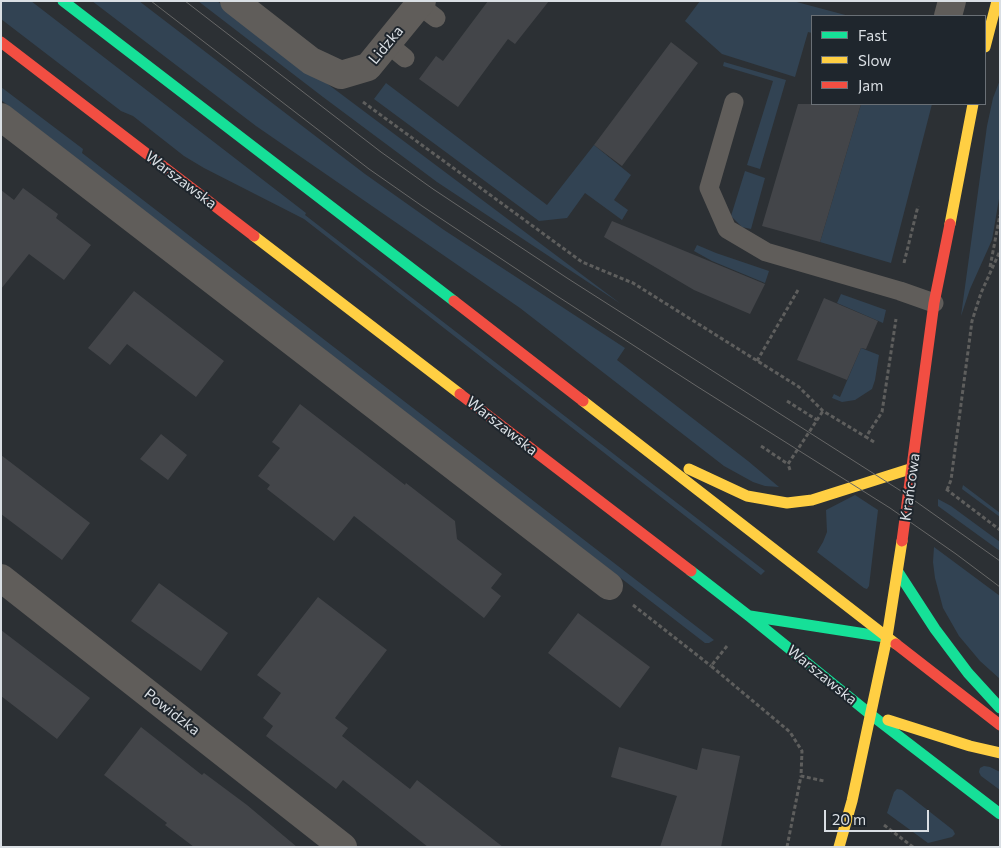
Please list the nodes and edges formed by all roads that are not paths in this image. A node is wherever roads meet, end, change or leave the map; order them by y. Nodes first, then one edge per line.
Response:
1 (63, 1) edge
2 (234, 1) edge
3 (952, 1) edge
4 (997, 1) edge
5 (426, 8) edge
6 (948, 15) edge
7 (1, 42) edge
8 (986, 43) edge
9 (734, 102) dead end
10 (968, 111) edge
11 (1, 117) edge
12 (934, 303) junction
13 (647, 450) junction
14 (913, 468) junction
15 (898, 572) junction
16 (1, 578) edge
17 (609, 586) road end
18 (750, 616) junction
19 (886, 637) junction
20 (1000, 708) edge
21 (870, 714) junction
22 (1000, 725) edge
23 (970, 746) junction
24 (1000, 753) edge
25 (969, 790) junction
26 (1000, 814) edge
27 (344, 847) edge
28 (839, 847) edge

1 - 13 main road
2 - 5 street, Lidzka
3 - 6 street
4 - 8 main road
7 - 18 main road, Warszawska
9 - 12 lane
10 - 12 main road, Krańcowa
11 - 17 street
12 - 14 main road, Krańcowa
13 - 14 main road
13 - 19 main road
14 - 15 main road, Krańcowa
15 - 19 main road, Krańcowa
15 - 20 main road
16 - 27 street, Powidzka
18 - 19 main road
18 - 21 main road, Warszawska
19 - 21 main road, Krańcowa
19 - 22 main road
21 - 23 main road
21 - 25 main road, Warszawska
21 - 28 main road, Krańcowa
23 - 24 main road
23 - 25 main road
25 - 26 main road, Warszawska

